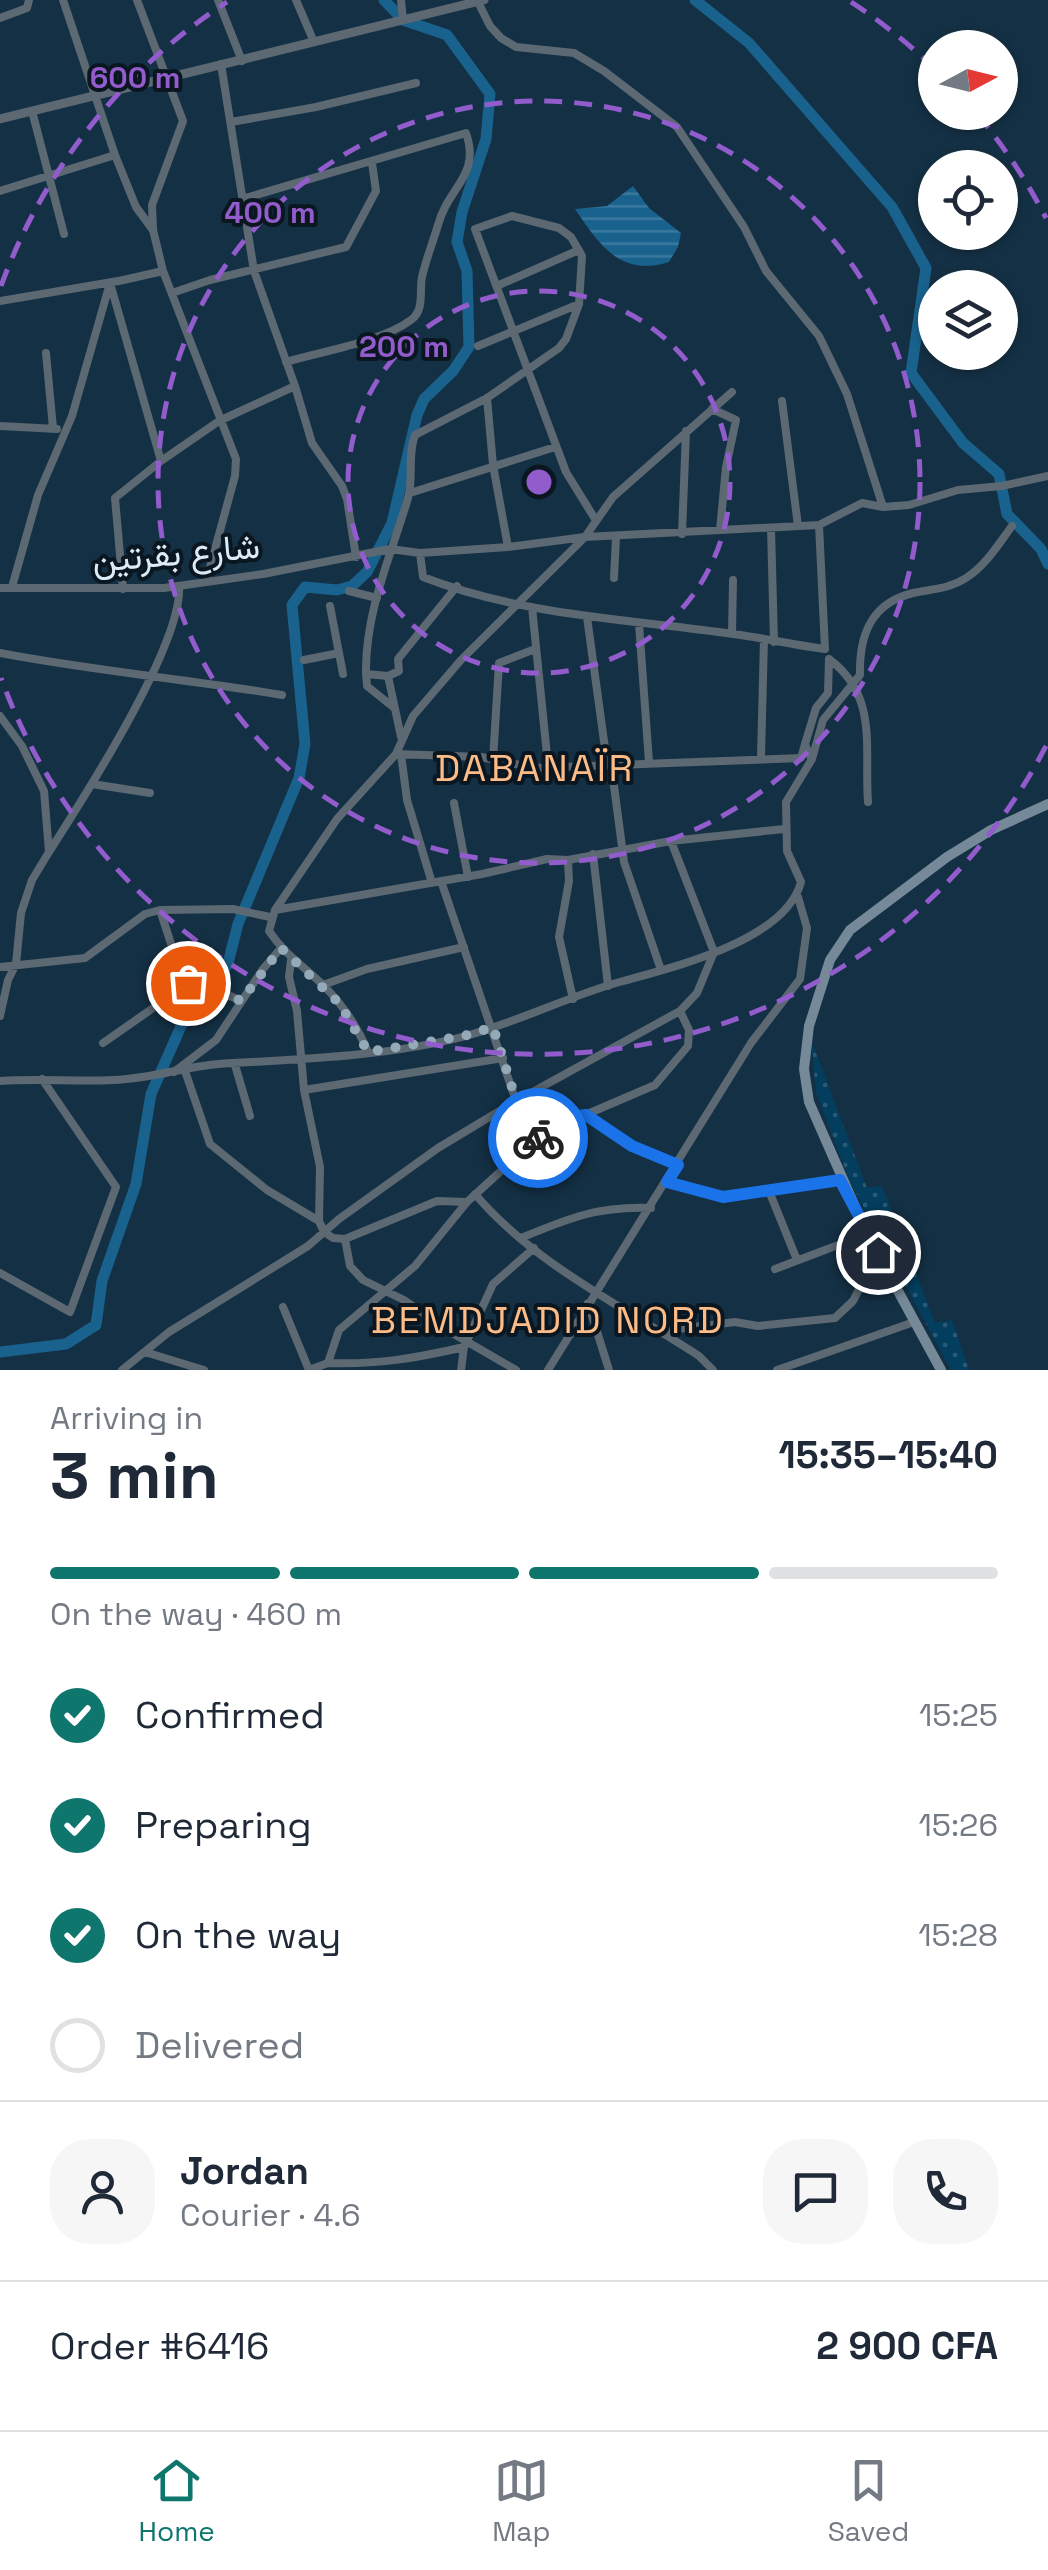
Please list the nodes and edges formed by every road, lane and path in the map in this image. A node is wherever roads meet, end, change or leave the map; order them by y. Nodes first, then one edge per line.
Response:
1 (29, 0) edge
2 (62, 0) edge
3 (136, 0) edge
4 (218, 0) edge
5 (296, 0) edge
6 (401, 0) edge
7 (481, 1) edge
8 (0, 18) edge
9 (403, 20) junction
10 (314, 42) junction
11 (242, 61) junction
12 (221, 64) junction
13 (166, 78) junction
14 (416, 83) dead end
15 (95, 95) junction
16 (32, 111) junction
17 (0, 120) edge
18 (231, 122) junction
19 (115, 155) junction
20 (372, 163) junction
21 (48, 174) junction
22 (0, 191) edge
23 (242, 200) junction
24 (153, 230) junction
25 (64, 234) dead end
26 (579, 250) junction
27 (164, 271) junction
28 (254, 271) junction
29 (124, 280) junction
30 (110, 283) junction
31 (499, 285) junction
32 (172, 293) junction
33 (0, 301) edge
34 (579, 304) junction
35 (513, 332) junction
36 (478, 346) dead end
37 (46, 352) dead end
38 (286, 362) junction
39 (527, 367) junction
40 (295, 386) junction
41 (732, 392) dead end
42 (487, 398) junction
43 (782, 400) dead end
44 (712, 410) junction
45 (219, 421) junction
46 (0, 426) edge
47 (52, 428) junction
48 (67, 430) junction
49 (686, 431) junction
50 (556, 446) junction
51 (161, 461) junction
52 (493, 465) junction
53 (1048, 476) edge
54 (410, 494) junction
55 (883, 507) junction
56 (595, 519) junction
57 (819, 525) junction
58 (798, 526) junction
59 (1012, 526) dead end
60 (771, 528) junction
61 (720, 530) junction
62 (682, 534) junction
63 (616, 536) junction
64 (585, 537) junction
65 (508, 547) junction
66 (390, 549) junction
67 (420, 553) junction
68 (356, 557) junction
69 (614, 578) dead end
70 (733, 580) dead end
71 (206, 582) junction
72 (179, 586) junction
73 (457, 586) junction
74 (12, 587) junction
75 (0, 588) edge
76 (123, 589) junction
77 (349, 590) dead end
78 (376, 598) junction
79 (515, 604) junction
80 (330, 606) dead end
81 (532, 608) junction
82 (587, 616) junction
83 (639, 624) junction
84 (732, 634) junction
85 (769, 641) junction
86 (825, 648) junction
87 (535, 649) junction
88 (0, 653) edge
89 (339, 653) junction
90 (830, 659) junction
91 (304, 660) dead end
92 (150, 674) junction
93 (343, 674) dead end
94 (366, 674) junction
95 (388, 676) junction
96 (854, 682) junction
97 (282, 695) dead end
98 (395, 709) junction
99 (0, 716) edge
100 (401, 737) junction
101 (806, 744) junction
102 (398, 754) junction
103 (762, 757) junction
104 (812, 759) junction
105 (493, 760) junction
106 (648, 762) junction
107 (609, 763) junction
108 (548, 765) junction
109 (92, 784) junction
110 (150, 793) dead end
111 (868, 802) dead end
112 (454, 803) dead end
113 (1048, 804) edge
114 (784, 829) junction
115 (671, 841) junction
116 (622, 848) junction
117 (49, 852) junction
118 (593, 854) junction
119 (568, 860) junction
120 (468, 877) junction
121 (436, 882) junction
122 (798, 897) junction
123 (160, 910) junction
124 (272, 914) junction
125 (281, 948) junction
126 (464, 948) junction
127 (714, 952) junction
128 (291, 960) junction
129 (0, 967) edge
130 (13, 968) junction
131 (662, 970) junction
132 (180, 983) junction
133 (323, 985) junction
134 (608, 986) junction
135 (574, 998) junction
136 (241, 1001) junction
137 (680, 1011) junction
138 (0, 1016) edge
139 (493, 1027) junction
140 (102, 1043) dead end
141 (368, 1052) junction
142 (503, 1058) junction
143 (303, 1060) junction
144 (235, 1064) junction
145 (185, 1071) junction
146 (172, 1074) junction
147 (42, 1079) junction
148 (0, 1081) edge
149 (304, 1090) junction
150 (516, 1100) junction
151 (586, 1115) junction
152 (250, 1116) dead end
153 (536, 1139) junction
154 (678, 1165) junction
155 (840, 1180) junction
156 (667, 1182) junction
157 (770, 1191) junction
158 (476, 1194) junction
159 (467, 1202) junction
160 (651, 1208) junction
161 (319, 1221) junction
162 (324, 1232) junction
163 (866, 1234) junction
164 (521, 1238) junction
165 (345, 1240) junction
166 (534, 1248) junction
167 (878, 1252) junction
168 (797, 1260) junction
169 (775, 1268) dead end
170 (0, 1274) edge
171 (596, 1290) junction
172 (386, 1293) junction
173 (588, 1303) junction
174 (282, 1306) dead end
175 (914, 1322) junction
176 (661, 1331) junction
177 (466, 1343) junction
178 (145, 1352) junction
179 (328, 1363) junction
180 (122, 1370) edge
181 (204, 1370) edge
182 (461, 1370) edge
183 (516, 1370) edge
184 (548, 1370) edge
185 (608, 1370) edge
186 (713, 1370) edge
187 (777, 1370) edge
188 (941, 1370) edge

1 - 8 street
2 - 15 street
3 - 13 street
4 - 11 street
5 - 10 street
6 - 9 street
7 - 9 street
7 - 55 street
9 - 10 street
10 - 11 street
11 - 12 street
12 - 13 street
12 - 18 street
13 - 15 street
13 - 24 street
14 - 18 street
15 - 16 street
15 - 19 street
16 - 17 street
16 - 21 street
18 - 23 street
19 - 21 street
19 - 24 street
20 - 23 street
20 - 28 street
20 - 38 street
21 - 22 street
21 - 25 street
23 - 28 street
24 - 27 street
26 - 31 street
26 - 31 street
26 - 34 street
27 - 29 street
27 - 32 street
28 - 32 street
28 - 38 street
29 - 30 street
29 - 33 street
30 - 48 street
30 - 51 street
31 - 35 street
32 - 45 street
34 - 35 street
34 - 39 street
35 - 36 street
35 - 39 street
37 - 47 street
38 - 40 street
39 - 42 street
39 - 50 street
40 - 45 street
40 - 68 street
41 - 44 street
42 - 52 street
42 - 54 street
43 - 58 street
44 - 49 street
44 - 61 street
45 - 51 street
45 - 71 street
46 - 47 street
47 - 48 street
48 - 74 street
49 - 56 street
49 - 62 street
50 - 52 street
50 - 56 street
51 - 76 street
52 - 54 street
52 - 65 street
53 - 55 street
54 - 66 street
55 - 57 street
56 - 64 street
57 - 58 street
57 - 86 street
58 - 60 street
59 - 96 street
60 - 61 street
60 - 85 street
61 - 62 street
62 - 63 street
63 - 64 street
63 - 69 street
64 - 65 street
64 - 79 street
65 - 67 street
66 - 67 street
66 - 68 street, شارع بقرتين
66 - 78 street
67 - 73 street
68 - 71 street, شارع بقرتين
70 - 84 street
71 - 72 street, شارع بقرتين
72 - 76 street, شارع بقرتين
72 - 92 street
73 - 79 street
73 - 95 street
74 - 75 street, شارع بقرتين
74 - 76 street, شارع بقرتين
77 - 78 street
78 - 94 street
79 - 81 street
79 - 100 street
80 - 89 street
81 - 82 street
81 - 87 street
82 - 83 street
82 - 107 street
83 - 84 street
83 - 106 street
84 - 85 street
85 - 86 street
85 - 103 street
86 - 90 street
87 - 105 street
87 - 108 street
88 - 92 street
89 - 91 street
89 - 93 street
90 - 96 street
90 - 101 street
92 - 97 street
92 - 109 street
94 - 95 street
94 - 98 street
95 - 98 street
96 - 104 street
96 - 111 street
98 - 100 street
99 - 117 street
100 - 102 street
101 - 103 street
101 - 104 street
102 - 105 street
102 - 121 street
102 - 124 street
103 - 106 street
104 - 114 street
105 - 108 street
106 - 107 street
107 - 108 street
107 - 116 street
109 - 110 street
109 - 117 street
112 - 120 street
113 - 155 main road
114 - 115 street
114 - 122 street
115 - 116 street
115 - 127 street
116 - 118 street
116 - 131 street
117 - 130 street
118 - 119 street
118 - 134 street
119 - 120 street
119 - 135 street
120 - 121 street
121 - 124 street
121 - 126 street
122 - 127 street
122 - 154 street
123 - 124 street
123 - 130 street
123 - 132 street
124 - 125 street
125 - 128 street
125 - 136 street
126 - 133 street
126 - 139 street
127 - 131 street
127 - 137 street
128 - 133 street
128 - 143 street
129 - 130 street
130 - 138 street
131 - 134 street
132 - 136 street
132 - 140 street
133 - 141 street
134 - 135 street
135 - 139 street
136 - 146 street
137 - 150 street
137 - 151 street
139 - 141 street
139 - 142 street
141 - 143 street
142 - 149 street
142 - 150 street
143 - 144 street
143 - 149 street
144 - 145 street
144 - 152 street
145 - 146 street
145 - 161 street
146 - 147 street
147 - 148 street
147 - 170 street
149 - 161 street
150 - 153 street
150 - 162 street
151 - 153 street
151 - 154 street
153 - 158 street
154 - 156 street
155 - 157 street
155 - 163 main road
156 - 157 street
156 - 160 street
157 - 168 street
158 - 159 street
158 - 164 street
159 - 165 street
159 - 172 street
160 - 164 street
160 - 171 street
161 - 162 street
162 - 165 street
162 - 178 street
163 - 167 main road
163 - 168 street
164 - 166 street
165 - 172 street
166 - 171 street
166 - 177 street
167 - 175 main road
167 - 176 street
168 - 169 street
171 - 173 street
171 - 176 street
172 - 177 street
172 - 179 street
173 - 184 street
173 - 185 street
174 - 179 street
175 - 187 street
175 - 188 main road
176 - 186 street
177 - 179 street
177 - 182 street
177 - 183 street
178 - 180 street
178 - 181 street

